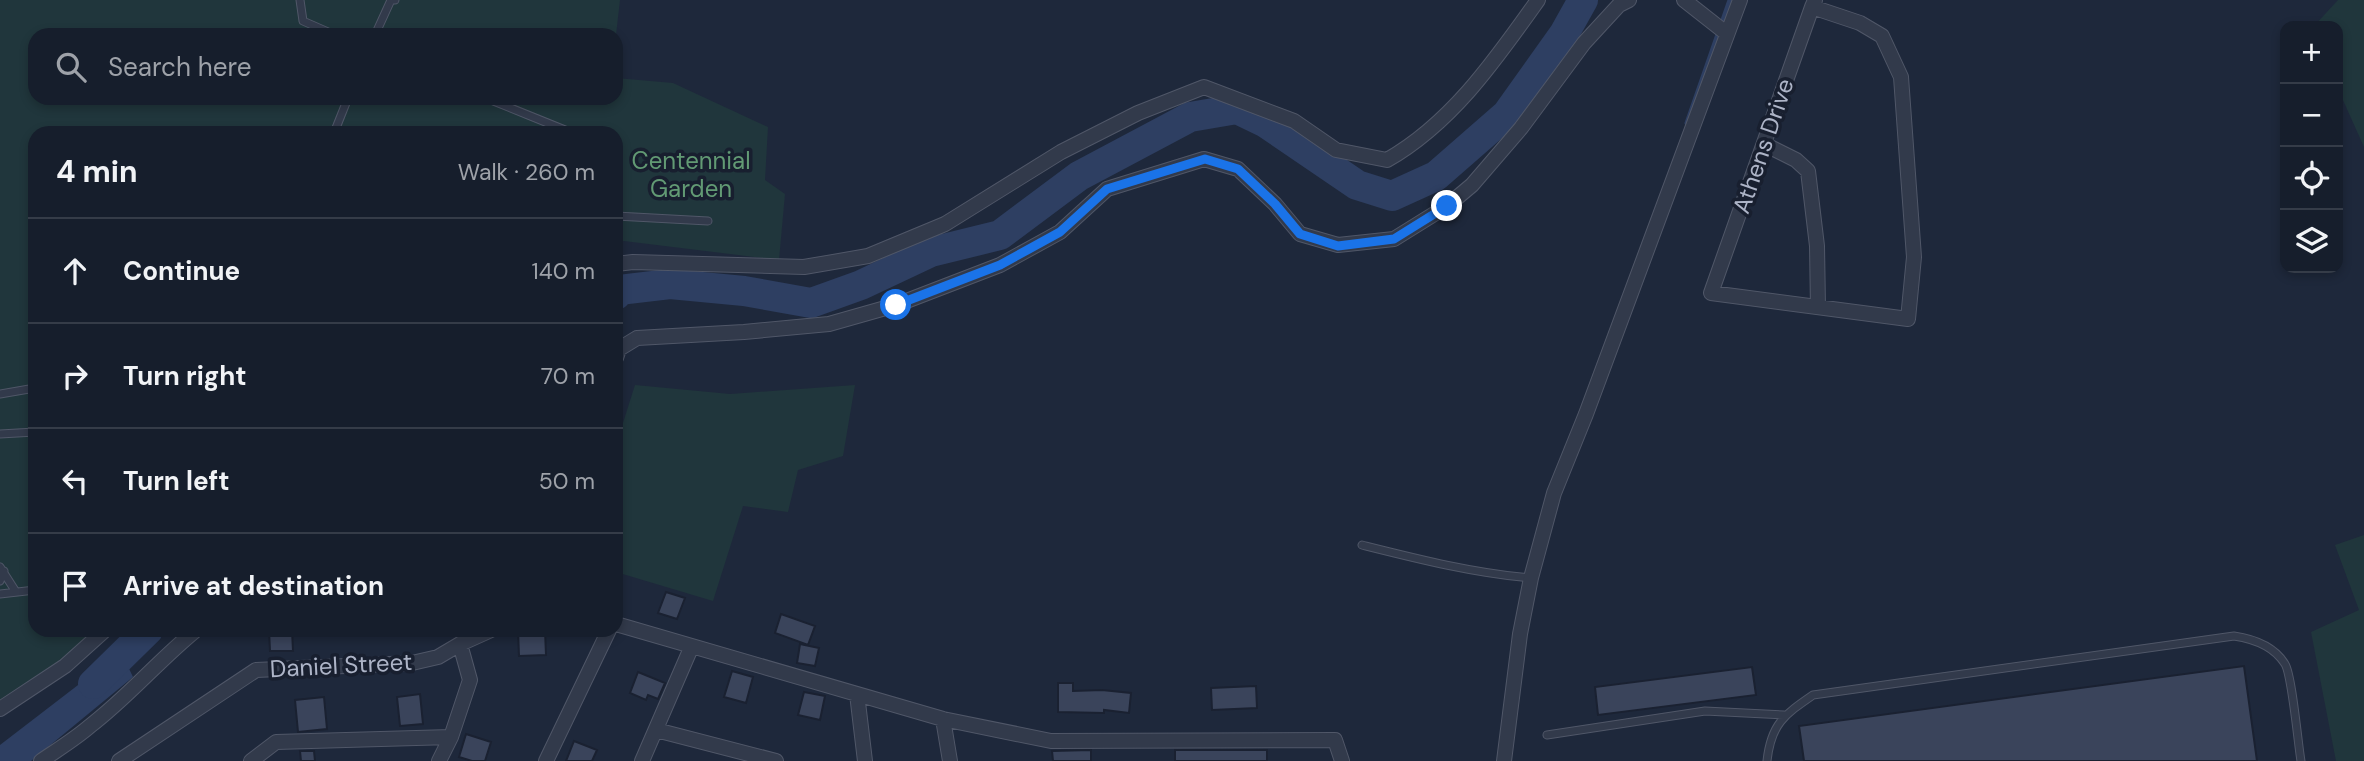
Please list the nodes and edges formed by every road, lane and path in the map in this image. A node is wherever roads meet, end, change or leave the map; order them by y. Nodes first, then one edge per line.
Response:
1 (300, 0) edge
2 (395, 0) edge
3 (1538, 0) edge
4 (1629, 0) edge
5 (1684, 0) edge
6 (1740, 0) edge
7 (1813, 3) edge
8 (319, 28) edge
9 (378, 28) edge
10 (1726, 33) junction
11 (345, 105) edge
12 (503, 105) edge
13 (337, 126) edge
14 (555, 126) edge
15 (1764, 144) junction
16 (623, 216) edge
17 (708, 221) dead end
18 (623, 263) edge
19 (1818, 307) junction
20 (623, 346) edge
21 (28, 389) edge
22 (0, 394) edge
23 (28, 432) edge
24 (3, 433) edge
25 (0, 443) edge
26 (1362, 545) dead end
27 (2, 569) edge
28 (1531, 578) junction
29 (0, 581) edge
30 (28, 591) edge
31 (16, 592) junction
32 (0, 594) edge
33 (623, 626) edge
34 (97, 637) edge
35 (188, 637) edge
36 (476, 637) edge
37 (606, 637) edge
38 (460, 644) junction
39 (691, 648) junction
40 (857, 694) junction
41 (0, 709) edge
42 (1784, 715) junction
43 (943, 719) junction
44 (656, 730) junction
45 (1547, 735) dead end
46 (451, 737) junction
47 (41, 761) edge
48 (119, 761) edge
49 (251, 761) edge
50 (439, 761) edge
51 (546, 761) edge
52 (642, 761) edge
53 (776, 761) edge
54 (865, 761) edge
55 (950, 761) edge
56 (1342, 761) edge
57 (1504, 761) edge
58 (1767, 761) edge
59 (2301, 761) edge

1 - 8 lane
2 - 9 lane
3 - 18 street
4 - 20 street
5 - 10 street
6 - 10 street
7 - 15 street, Athens Drive
7 - 19 street
10 - 28 street
11 - 13 lane
12 - 14 lane
15 - 19 street
15 - 19 street, Athens Drive
16 - 17 lane
21 - 22 lane
23 - 24 lane
24 - 25 lane
26 - 28 lane
27 - 29 lane
27 - 31 lane
28 - 57 street
30 - 31 lane
31 - 32 lane
33 - 39 street
34 - 41 street
35 - 47 street
36 - 38 street, Daniel Street
37 - 51 street
38 - 46 street
38 - 48 street, Daniel Street
39 - 40 street
39 - 44 street
40 - 43 street
40 - 54 street
42 - 45 lane
42 - 58 lane
42 - 59 lane
43 - 55 street
43 - 56 street
44 - 52 street
44 - 53 street
46 - 49 street
46 - 50 street

